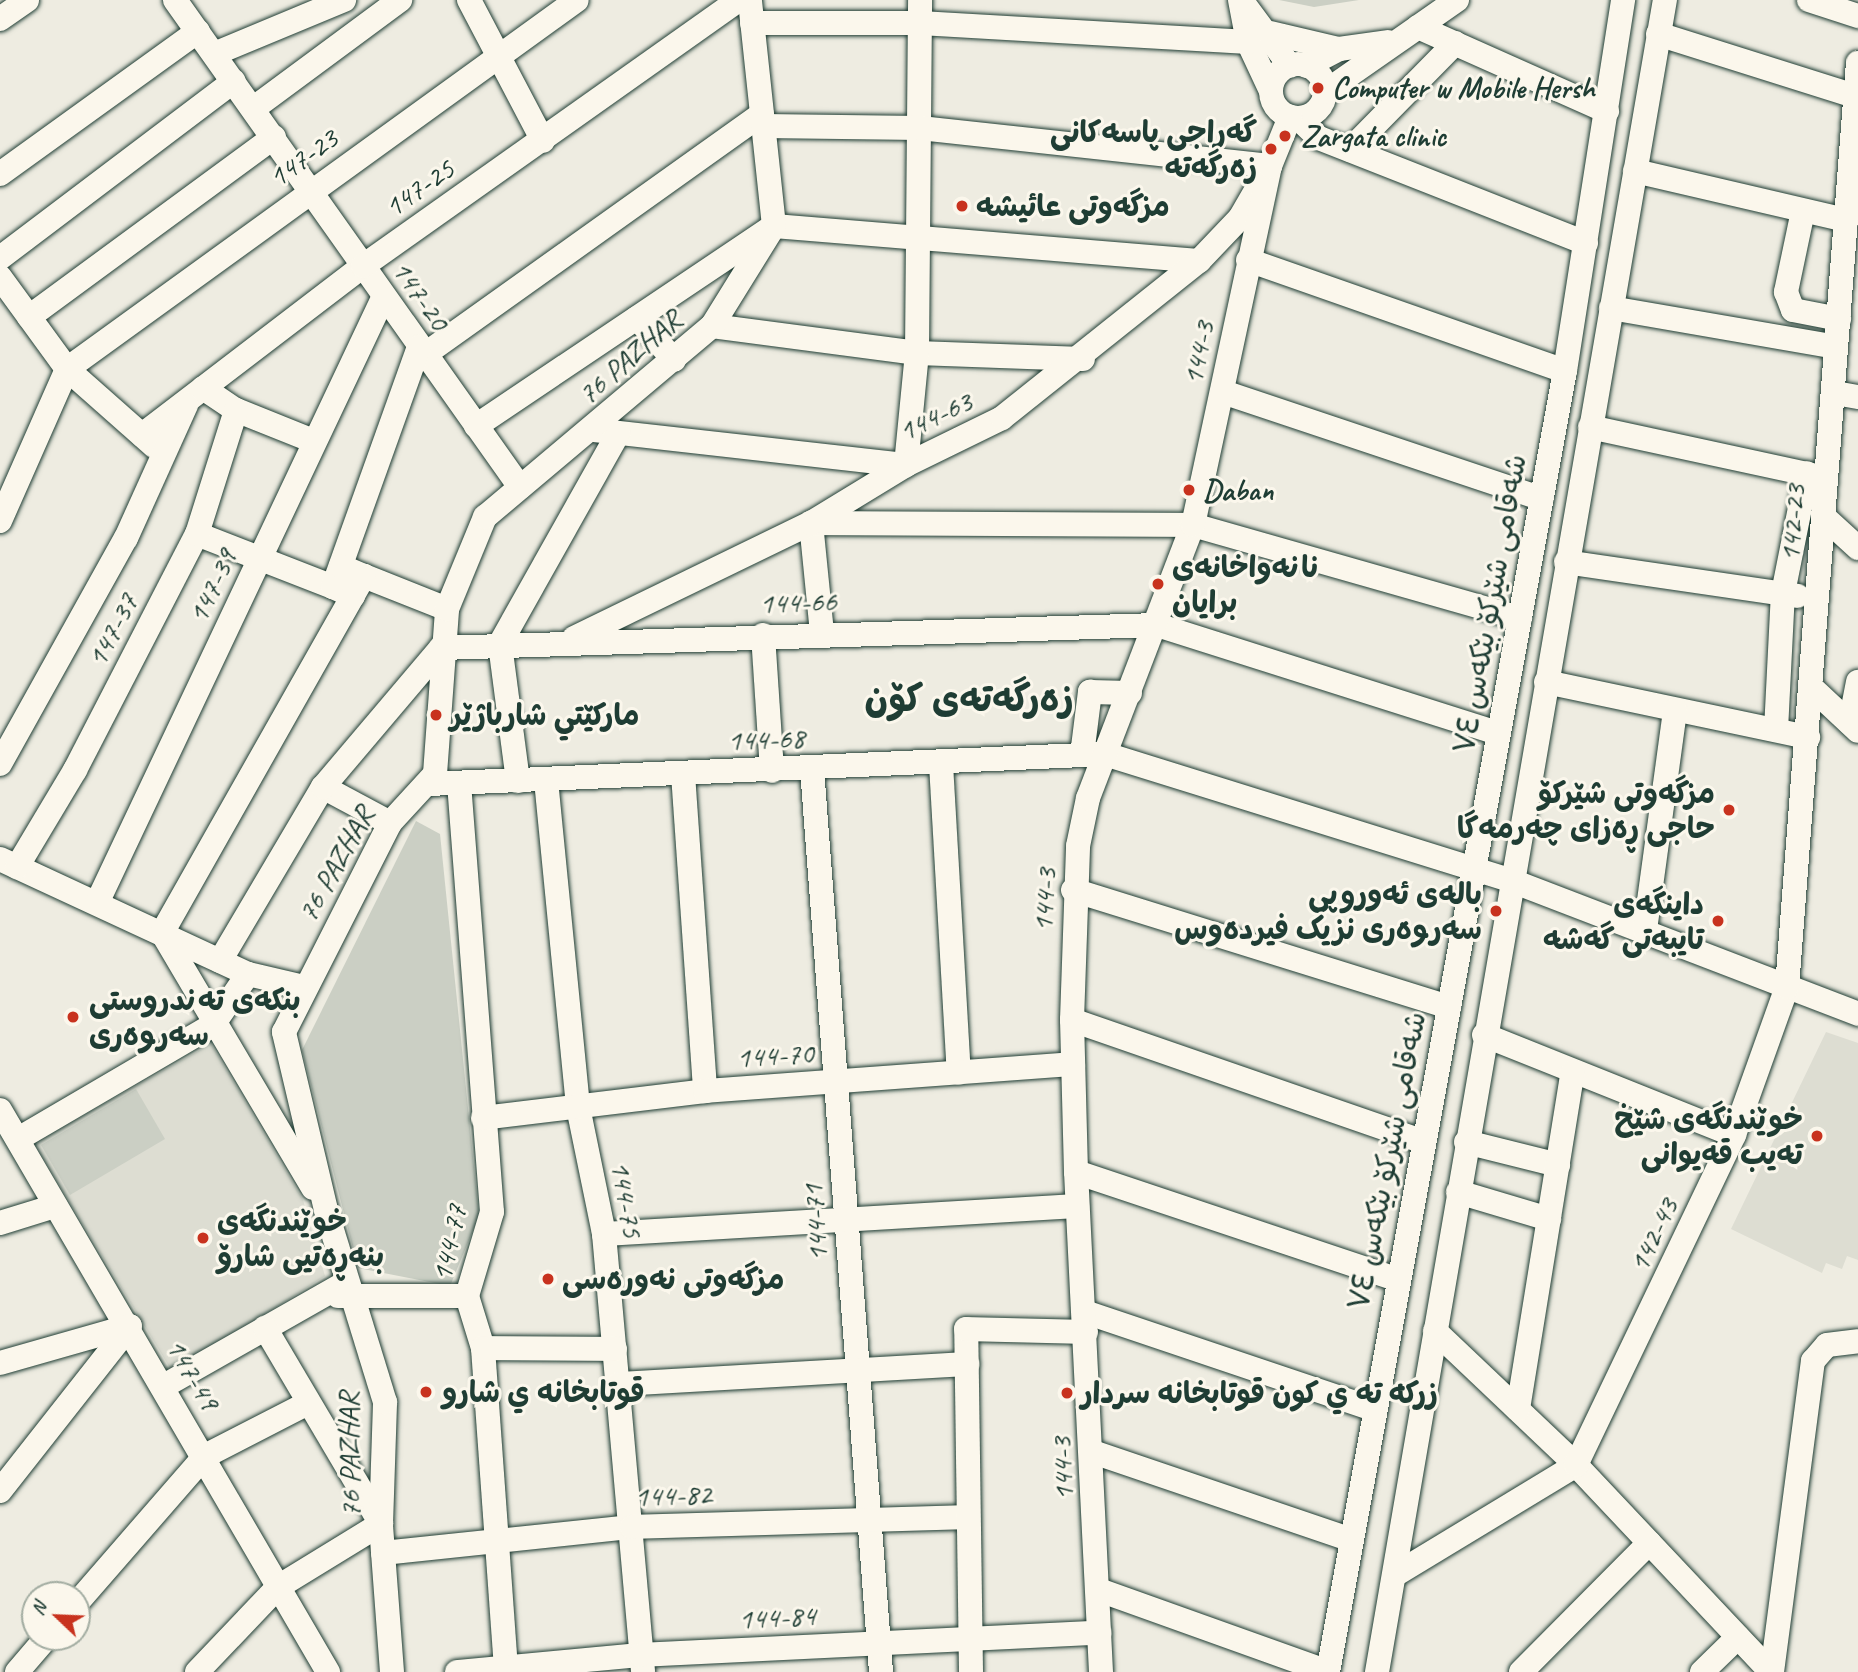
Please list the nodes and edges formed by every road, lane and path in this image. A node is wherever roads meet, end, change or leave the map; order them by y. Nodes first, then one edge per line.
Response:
1 (27, 0) edge
2 (175, 0) edge
3 (344, 0) edge
4 (400, 0) edge
5 (468, 0) edge
6 (577, 0) edge
7 (738, 0) edge
8 (1241, 0) edge
9 (1457, 0) edge
10 (1623, 0) edge
11 (1665, 0) edge
12 (1809, 0) edge
13 (1855, 0) edge
14 (1858, 8) edge
15 (751, 11) edge
16 (920, 12) edge
17 (1858, 16) edge
18 (0, 19) edge
19 (1418, 27) junction
20 (198, 31) junction
21 (1658, 34) junction
22 (1259, 38) junction
23 (1392, 41) junction
24 (1455, 43) junction
25 (1339, 49) junction
26 (501, 53) junction
27 (214, 54) junction
28 (1858, 63) edge
29 (1299, 66) junction
30 (234, 80) junction
31 (1325, 92) junction
32 (1855, 96) junction
33 (254, 108) junction
34 (1284, 108) junction
35 (1607, 111) junction
36 (763, 120) junction
37 (920, 128) junction
38 (274, 137) junction
39 (1855, 138) edge
40 (543, 141) junction
41 (1350, 150) junction
42 (1271, 163) junction
43 (1635, 171) junction
44 (0, 174) edge
45 (312, 191) junction
46 (1803, 211) junction
47 (1846, 220) junction
48 (774, 226) junction
49 (920, 242) junction
50 (1586, 243) junction
51 (0, 258) edge
52 (1248, 260) junction
53 (1199, 261) junction
54 (363, 266) junction
55 (1851, 272) edge
56 (0, 277) edge
57 (384, 296) junction
58 (1611, 309) junction
59 (29, 317) junction
60 (638, 318) junction
61 (1839, 319) junction
62 (712, 326) junction
63 (1836, 347) junction
64 (422, 351) junction
65 (917, 353) junction
66 (1083, 359) junction
67 (674, 360) junction
68 (67, 369) junction
69 (1565, 371) junction
70 (1223, 392) junction
71 (196, 393) junction
72 (1847, 395) edge
73 (236, 411) junction
74 (476, 426) junction
75 (1590, 427) junction
76 (593, 430) junction
77 (618, 434) junction
78 (142, 435) junction
79 (313, 441) junction
80 (163, 453) junction
81 (906, 465) junction
82 (1817, 475) junction
83 (520, 487) junction
84 (1542, 499) junction
85 (1824, 517) junction
86 (0, 521) edge
87 (811, 523) junction
88 (1193, 525) junction
89 (198, 534) junction
90 (1858, 548) edge
91 (259, 559) junction
92 (1566, 562) junction
93 (348, 582) junction
94 (1783, 593) junction
95 (1818, 598) junction
96 (447, 609) junction
97 (1520, 618) junction
98 (1157, 625) junction
99 (822, 633) junction
100 (763, 635) junction
101 (566, 642) junction
102 (500, 644) junction
103 (441, 648) junction
104 (1546, 682) junction
105 (1858, 682) edge
106 (1811, 687) junction
107 (1130, 692) junction
108 (1675, 710) junction
109 (1854, 727) edge
110 (1776, 730) junction
111 (1497, 733) junction
112 (1808, 737) junction
113 (1093, 755) junction
114 (0, 764) edge
115 (941, 764) junction
116 (812, 769) junction
117 (772, 771) junction
118 (682, 774) junction
119 (546, 780) junction
120 (518, 781) junction
121 (459, 783) junction
122 (429, 784) junction
123 (323, 786) junction
124 (390, 823) junction
125 (8, 863) edge
126 (1475, 869) junction
127 (1515, 882) junction
128 (1073, 890) junction
129 (97, 903) junction
130 (1645, 930) junction
131 (162, 933) junction
132 (220, 961) junction
133 (248, 974) junction
134 (1787, 987) junction
135 (304, 988) junction
136 (1449, 1007) junction
137 (1858, 1014) edge
138 (1072, 1020) junction
139 (213, 1025) junction
140 (1484, 1035) junction
141 (1073, 1064) junction
142 (1573, 1071) junction
143 (958, 1072) junction
144 (836, 1082) junction
145 (705, 1091) junction
146 (578, 1107) junction
147 (0, 1110) edge
148 (483, 1118) junction
149 (1734, 1135) junction
150 (18, 1139) junction
151 (1422, 1141) junction
152 (1466, 1142) junction
153 (1558, 1164) junction
154 (1076, 1172) junction
155 (1458, 1192) junction
156 (55, 1206) junction
157 (1077, 1206) junction
158 (326, 1210) junction
159 (846, 1216) junction
160 (1549, 1219) junction
161 (0, 1223) edge
162 (604, 1234) junction
163 (1396, 1279) junction
164 (349, 1289) junction
165 (467, 1296) junction
166 (1086, 1322) junction
167 (130, 1326) junction
168 (265, 1328) junction
169 (1435, 1331) junction
170 (1858, 1341) edge
171 (483, 1348) junction
172 (615, 1349) junction
173 (0, 1363) edge
174 (967, 1364) junction
175 (858, 1367) junction
176 (620, 1384) junction
177 (164, 1386) junction
178 (306, 1404) junction
179 (1374, 1409) junction
180 (1518, 1409) junction
181 (1093, 1452) junction
182 (205, 1456) junction
183 (1576, 1465) junction
184 (0, 1492) edge
185 (967, 1517) junction
186 (870, 1520) junction
187 (381, 1524) junction
188 (632, 1527) junction
189 (495, 1541) junction
190 (1351, 1541) junction
191 (1649, 1543) junction
192 (383, 1553) junction
193 (1398, 1573) junction
194 (91, 1587) edge
195 (278, 1587) junction
196 (1099, 1590) junction
197 (1099, 1633) junction
198 (1738, 1637) junction
199 (968, 1639) junction
200 (879, 1644) junction
201 (34, 1651) edge
202 (0, 1660) edge
203 (642, 1663) edge
204 (506, 1669) edge
205 (15, 1672) edge
206 (197, 1672) edge
207 (328, 1672) edge
208 (392, 1672) edge
209 (457, 1672) edge
210 (881, 1672) edge
211 (971, 1672) edge
212 (1101, 1672) edge
213 (1328, 1672) edge
214 (1377, 1672) edge
215 (1521, 1672) edge
216 (1702, 1672) edge
217 (1771, 1672) edge

1 - 18 street
2 - 20 street, 147-20
3 - 27 street
4 - 33 street
5 - 26 street
6 - 26 street, 147-23
7 - 40 street, 147-25
8 - 22 street
9 - 19 street
10 - 35 street, شەقامی شێرکۆ بێکەس ٧٤
11 - 21 street
12 - 17 street
13 - 14 street
15 - 16 street
15 - 36 street
16 - 22 street
16 - 37 street
19 - 23 street
19 - 24 street
20 - 27 street, 147-20
20 - 44 street
21 - 32 street
21 - 43 street
22 - 25 street
22 - 29 street
22 - 34 street
23 - 25 street
23 - 31 street
24 - 35 street
24 - 41 street
25 - 29 street
26 - 40 street
26 - 45 street, 147-23
27 - 30 street, 147-20
28 - 32 street, 142-23
29 - 31 street
29 - 34 street
30 - 33 street, 147-20
30 - 51 street
31 - 34 street
32 - 39 street, 142-23
33 - 38 street, 147-20
34 - 41 street
34 - 42 street, 144-3
35 - 50 street, شەقامی شێرکۆ بێکەس ٧٤
36 - 37 street
36 - 48 street
36 - 64 street
37 - 42 street
37 - 49 street
38 - 45 street, 147-20
38 - 59 street
39 - 47 street, 142-23
40 - 54 street, 147-25
41 - 50 street
42 - 52 street, 144-3
42 - 53 street, 144-63
43 - 46 street
43 - 58 street
45 - 54 street, 147-20
45 - 68 street, 147-23
46 - 47 street
46 - 61 street
47 - 55 street, 142-23
48 - 49 street
48 - 60 street
48 - 62 street, 76 PAZHAR
49 - 53 street
49 - 65 street
50 - 69 street, شەقامی شێرکۆ بێکەس ٧٤
52 - 69 street
52 - 70 street, 144-3
53 - 66 street, 144-63
54 - 57 street, 147-20
54 - 71 street, 147-25
55 - 61 street, 142-23
56 - 59 street
57 - 64 street, 147-20
57 - 79 street, 147-39
58 - 63 street
58 - 75 street
59 - 68 street
60 - 67 street
60 - 74 street
61 - 63 street, 142-23
62 - 65 street
62 - 67 street, 76 PAZHAR
63 - 72 street, 142-23
64 - 74 street, 147-20
64 - 93 street
65 - 66 street
65 - 81 street
66 - 81 street, 144-63
67 - 76 street, 76 PAZHAR
68 - 78 street
68 - 86 street
69 - 84 street, شەقامی شێرکۆ بێکەس ٧٤
70 - 84 street
70 - 88 street, 144-3
71 - 73 street
71 - 78 street, 147-25
71 - 80 street
72 - 82 street, 142-23
73 - 79 street
73 - 89 street, 147-37
74 - 83 street, 147-20
75 - 82 street
75 - 92 street
76 - 77 street
76 - 83 street, 76 PAZHAR
77 - 81 street
77 - 102 street
78 - 80 street
79 - 91 street, 147-39
80 - 114 street
81 - 87 street, 144-63
82 - 85 street, 142-23
82 - 94 street
83 - 96 street, 76 PAZHAR
84 - 97 street, شەقامی شێرکۆ بێکەس ٧٤
85 - 90 street
85 - 95 street, 142-23
87 - 88 street
87 - 99 street
87 - 101 street, 144-63
88 - 97 street
88 - 98 street, 144-3
89 - 91 street
89 - 125 street, 147-37
91 - 93 street
91 - 129 street, 147-39
92 - 94 street
92 - 104 street
93 - 96 street
93 - 131 street
94 - 95 street
94 - 110 street
95 - 106 street, 142-23
96 - 103 street, 76 PAZHAR
97 - 111 street, شەقامی شێرکۆ بێکەس ٧٤
98 - 99 street, 144-66
98 - 107 street, 144-3
98 - 111 street, 144-66
99 - 100 street, 144-66
100 - 101 street, 144-66
100 - 117 street
101 - 102 street, 144-66
102 - 103 street, 144-66
102 - 120 street
103 - 122 street, 76 PAZHAR
103 - 123 street
104 - 108 street
104 - 127 street
105 - 109 street
106 - 109 street
106 - 112 street, 142-23
107 - 113 street, 144-3
107 - 113 street
108 - 110 street
108 - 130 street
110 - 112 street
111 - 126 street, شەقامی شێرکۆ بێکەس ٧٤
112 - 134 street, 142-23
113 - 115 street, 144-68
113 - 126 street
113 - 128 street, 144-3
115 - 116 street, 144-68
115 - 143 street
116 - 117 street, 144-68
116 - 144 street, 144-71
117 - 118 street, 144-68
118 - 119 street, 144-68
118 - 145 street
119 - 120 street, 144-68
119 - 146 street, 144-75
120 - 121 street, 144-68
121 - 122 street, 144-68
121 - 148 street, 144-77
122 - 124 street, 76 PAZHAR
123 - 124 street
123 - 132 street
124 - 135 street, 76 PAZHAR
125 - 129 street
126 - 127 street
126 - 136 street, شەقامی شێرکۆ بێکەس ٧٤
127 - 130 street
127 - 140 street
128 - 136 street
128 - 138 street, 144-3
129 - 131 street
130 - 134 street
131 - 132 street
131 - 139 street
132 - 133 street
133 - 135 street
133 - 139 street
134 - 137 street
134 - 149 street, 142-43
135 - 158 street, 76 PAZHAR
136 - 151 street, شەقامی شێرکۆ بێکەس ٧٤
138 - 141 street, 144-3
138 - 151 street
139 - 150 street
139 - 158 street
140 - 142 street
140 - 152 street
141 - 143 street, 144-70
141 - 154 street, 144-3
142 - 149 street
142 - 153 street
143 - 144 street, 144-70
144 - 145 street, 144-70
144 - 159 street, 144-71
145 - 146 street, 144-70
146 - 148 street, 144-70
146 - 162 street, 144-75
147 - 150 street, 147-49
148 - 165 street, 144-77
149 - 183 street, 142-43
150 - 156 street, 147-49
151 - 163 street, شەقامی شێرکۆ بێکەس ٧٤
152 - 153 street
152 - 155 street
153 - 160 street
154 - 157 street, 144-3
154 - 163 street
155 - 160 street
155 - 169 street
156 - 161 street
156 - 167 street, 147-49
157 - 159 street
157 - 166 street, 144-3
158 - 164 street, 76 PAZHAR
159 - 162 street
159 - 175 street, 144-71
160 - 180 street
162 - 172 street, 144-75
163 - 179 street, شەقامی شێرکۆ بێکەس ٧٤
164 - 165 street
164 - 168 street
164 - 187 street, 76 PAZHAR
165 - 171 street, 144-77
166 - 174 street
166 - 179 street
166 - 181 street, 144-3
167 - 173 street
167 - 177 street, 147-49
167 - 184 street
168 - 177 street
168 - 178 street
169 - 180 street
169 - 193 street
170 - 217 street
171 - 172 street
171 - 189 street, 144-77
172 - 176 street, 144-75
174 - 175 street
174 - 185 street
175 - 176 street
175 - 186 street, 144-71
176 - 188 street, 144-75
177 - 182 street, 147-49
178 - 182 street
178 - 187 street
179 - 190 street, شەقامی شێرکۆ بێکەس ٧٤
180 - 183 street
181 - 190 street
181 - 196 street, 144-3
182 - 194 street
182 - 195 street, 147-49
183 - 191 street
183 - 193 street
185 - 186 street, 144-82
185 - 199 street
186 - 188 street, 144-82
186 - 200 street, 144-71
187 - 192 street, 76 PAZHAR
187 - 195 street
188 - 189 street, 144-82
188 - 203 street, 144-75
189 - 192 street, 144-82
189 - 204 street, 144-77
190 - 213 street, شەقامی شێرکۆ بێکەس ٧٤
191 - 198 street
191 - 215 street
192 - 208 street, 76 PAZHAR
193 - 214 street
195 - 206 street
195 - 207 street, 147-49
196 - 197 street, 144-3
196 - 213 street
197 - 199 street, 144-84
197 - 212 street, 144-3
198 - 216 street
198 - 217 street
199 - 200 street, 144-84
199 - 211 street
200 - 203 street, 144-84
200 - 210 street, 144-71
201 - 205 street
202 - 205 street
203 - 204 street, 144-84
204 - 209 street, 144-84

